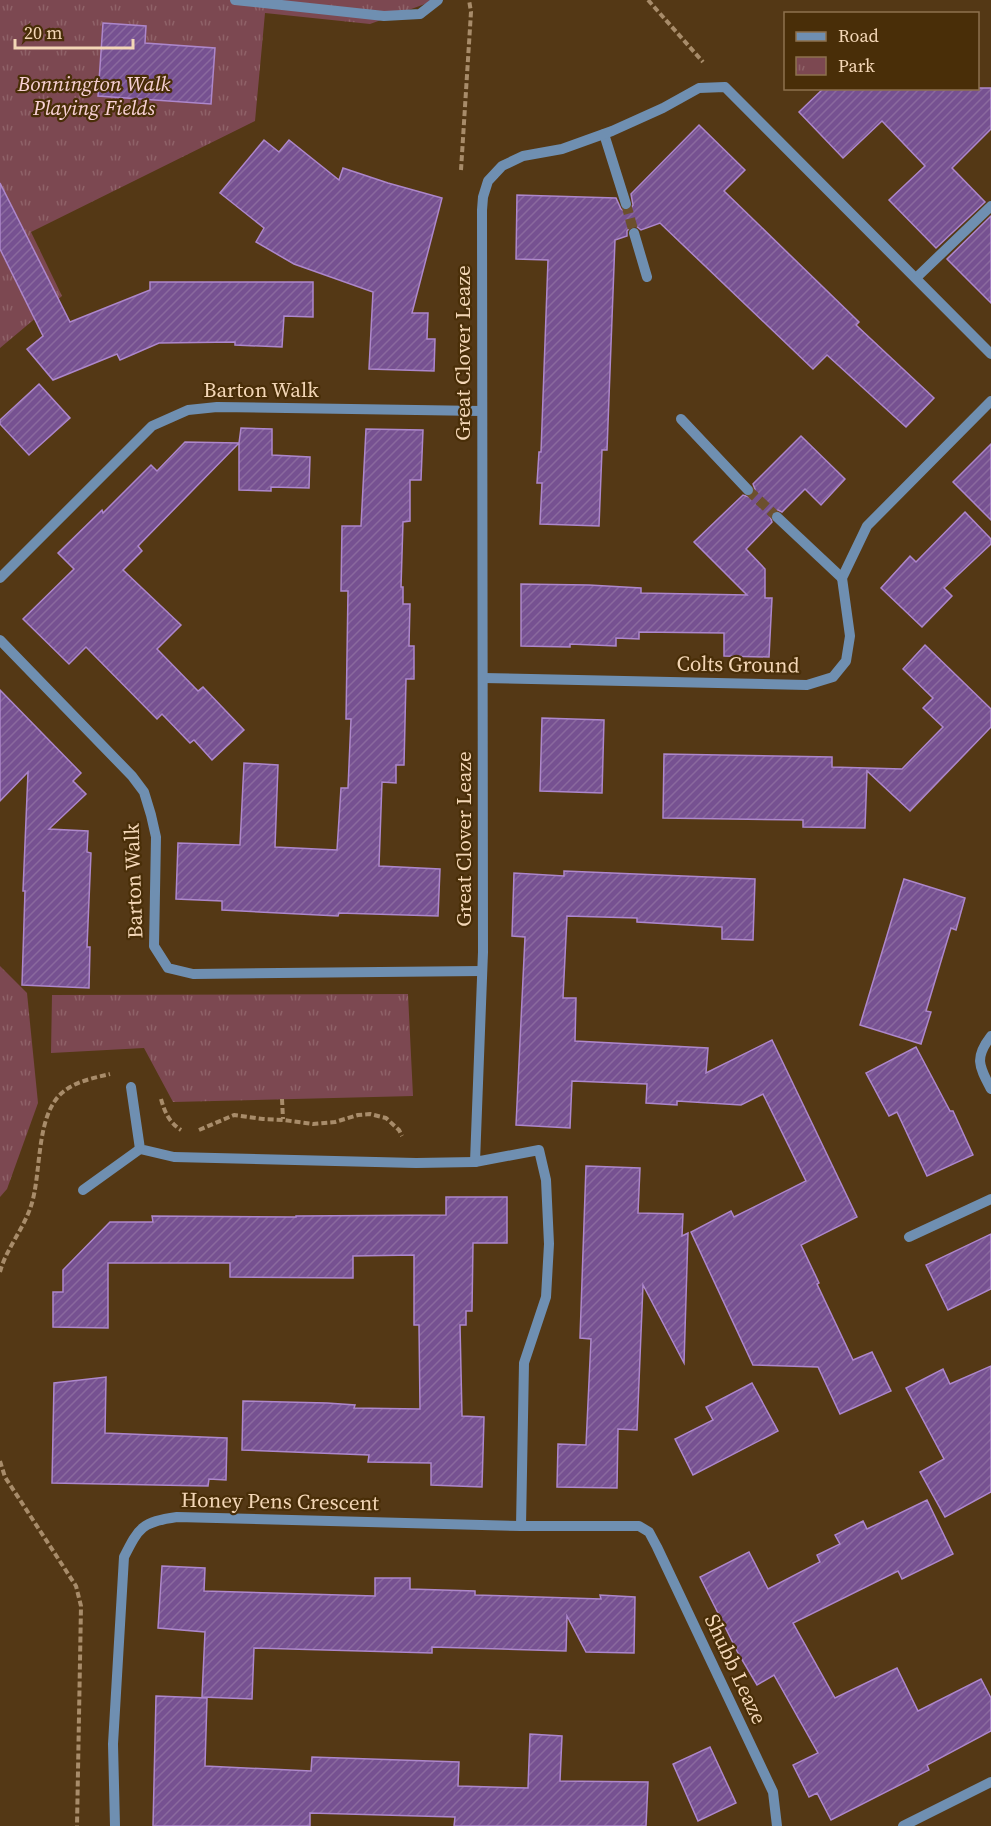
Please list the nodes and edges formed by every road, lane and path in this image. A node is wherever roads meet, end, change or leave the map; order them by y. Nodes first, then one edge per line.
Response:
1 (235, 0) edge
2 (438, 0) edge
3 (470, 0) edge
4 (648, 0) edge
5 (725, 87) junction
6 (604, 134) junction
7 (461, 170) dead end
8 (626, 204) tunnel mouth
9 (991, 206) edge
10 (634, 233) tunnel mouth
11 (647, 277) dead end
12 (916, 278) junction
13 (991, 354) edge
14 (991, 401) edge
15 (481, 411) junction
16 (681, 419) dead end
17 (748, 490) tunnel mouth
18 (777, 517) tunnel mouth
19 (0, 578) edge
20 (842, 578) junction
21 (0, 640) edge
22 (483, 678) junction
23 (482, 971) junction
24 (991, 1036) edge
25 (130, 1087) dead end
26 (991, 1089) edge
27 (282, 1099) dead end
28 (283, 1120) dead end
29 (140, 1149) junction
30 (475, 1162) junction
31 (83, 1190) dead end
32 (991, 1199) edge
33 (909, 1237) dead end
34 (0, 1461) edge
35 (521, 1526) junction
36 (649, 1533) joint
37 (991, 1782) edge
38 (77, 1826) edge
39 (115, 1826) edge
40 (777, 1826) edge
41 (903, 1826) edge

1 - 2 street
3 - 7 path
4 - 5 path
5 - 6 street, Great Clover Leaze
5 - 12 street
6 - 8 street
6 - 15 street, Great Clover Leaze
9 - 12 street
10 - 11 street
12 - 13 street
14 - 20 street
15 - 19 street, Barton Walk
15 - 22 street, Great Clover Leaze
16 - 17 street
18 - 20 street
20 - 22 street, Colts Ground
21 - 23 street, Barton Walk
22 - 23 street, Great Clover Leaze
23 - 30 street, Great Clover Leaze
24 - 26 street
25 - 29 street
27 - 28 path
29 - 30 street
29 - 31 street
30 - 35 street
32 - 33 street
34 - 38 path
35 - 36 street, Honey Pens Crescent
35 - 39 street, Honey Pens Crescent
36 - 40 street, Shubb Leaze
37 - 41 street

